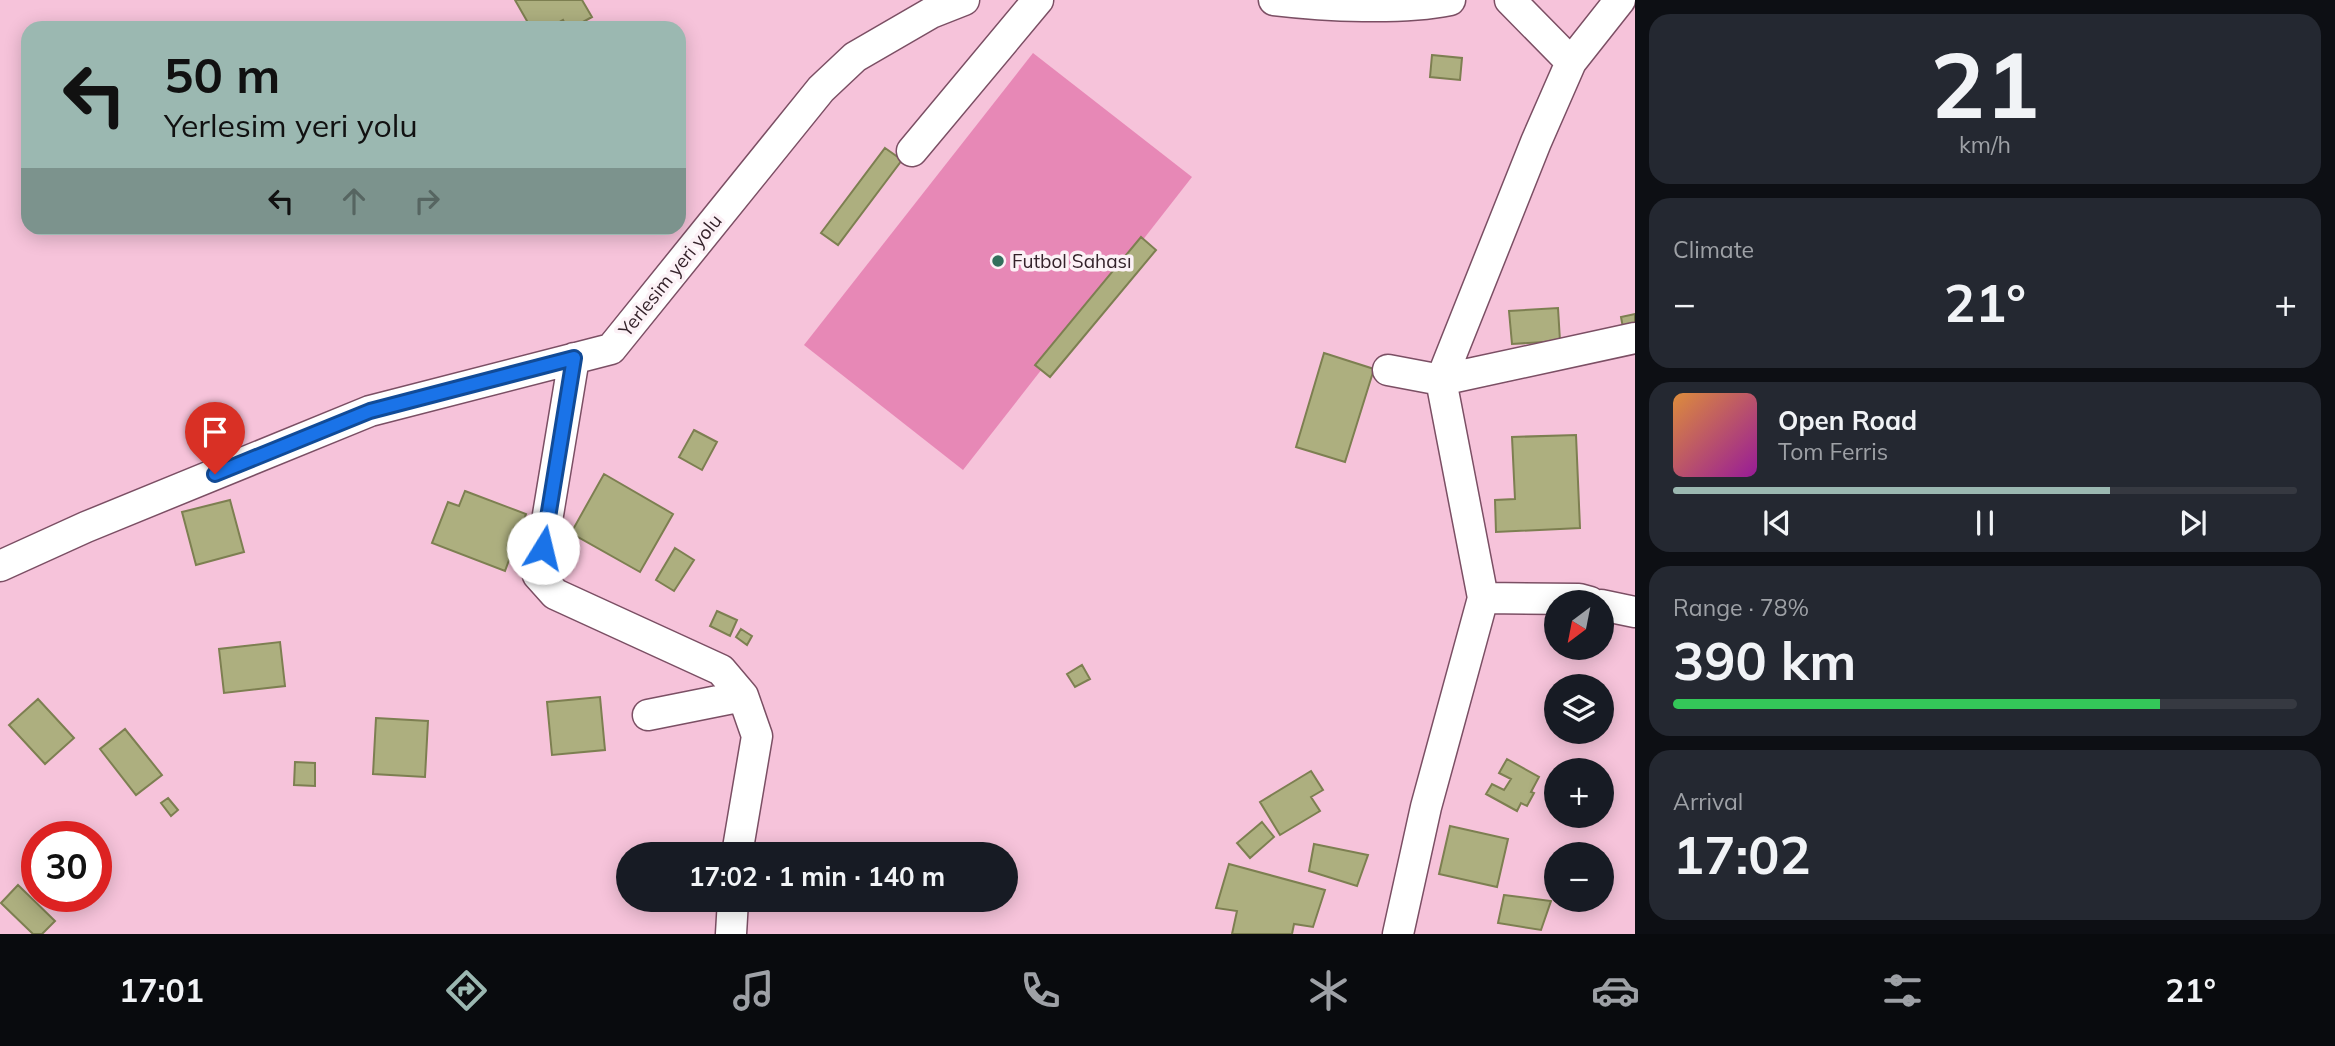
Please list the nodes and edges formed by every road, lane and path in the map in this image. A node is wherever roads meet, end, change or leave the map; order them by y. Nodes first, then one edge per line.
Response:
1 (964, 0) edge
2 (1038, 0) edge
3 (1274, 0) edge
4 (1450, 0) edge
5 (1510, 0) edge
6 (1620, 0) edge
7 (1571, 62) junction
8 (912, 151) dead end
9 (1635, 338) edge
10 (574, 358) junction
11 (1388, 370) dead end
12 (1441, 380) junction
13 (0, 566) edge
14 (1483, 597) junction
15 (1544, 598) edge
16 (1614, 607) edge
17 (1635, 612) edge
18 (743, 695) junction
19 (648, 715) dead end
20 (739, 842) edge
21 (732, 912) edge
22 (731, 934) edge
23 (1398, 934) edge

1 - 10 street, Yerlesim yeri yolu
2 - 8 street
3 - 4 street
5 - 7 street
6 - 7 street
7 - 12 street
9 - 12 street
10 - 13 street, Yerlesim yeri yolu
10 - 18 street
11 - 12 street
12 - 14 street
14 - 15 street
14 - 23 street
16 - 17 street
18 - 19 street
18 - 20 street
21 - 22 street

